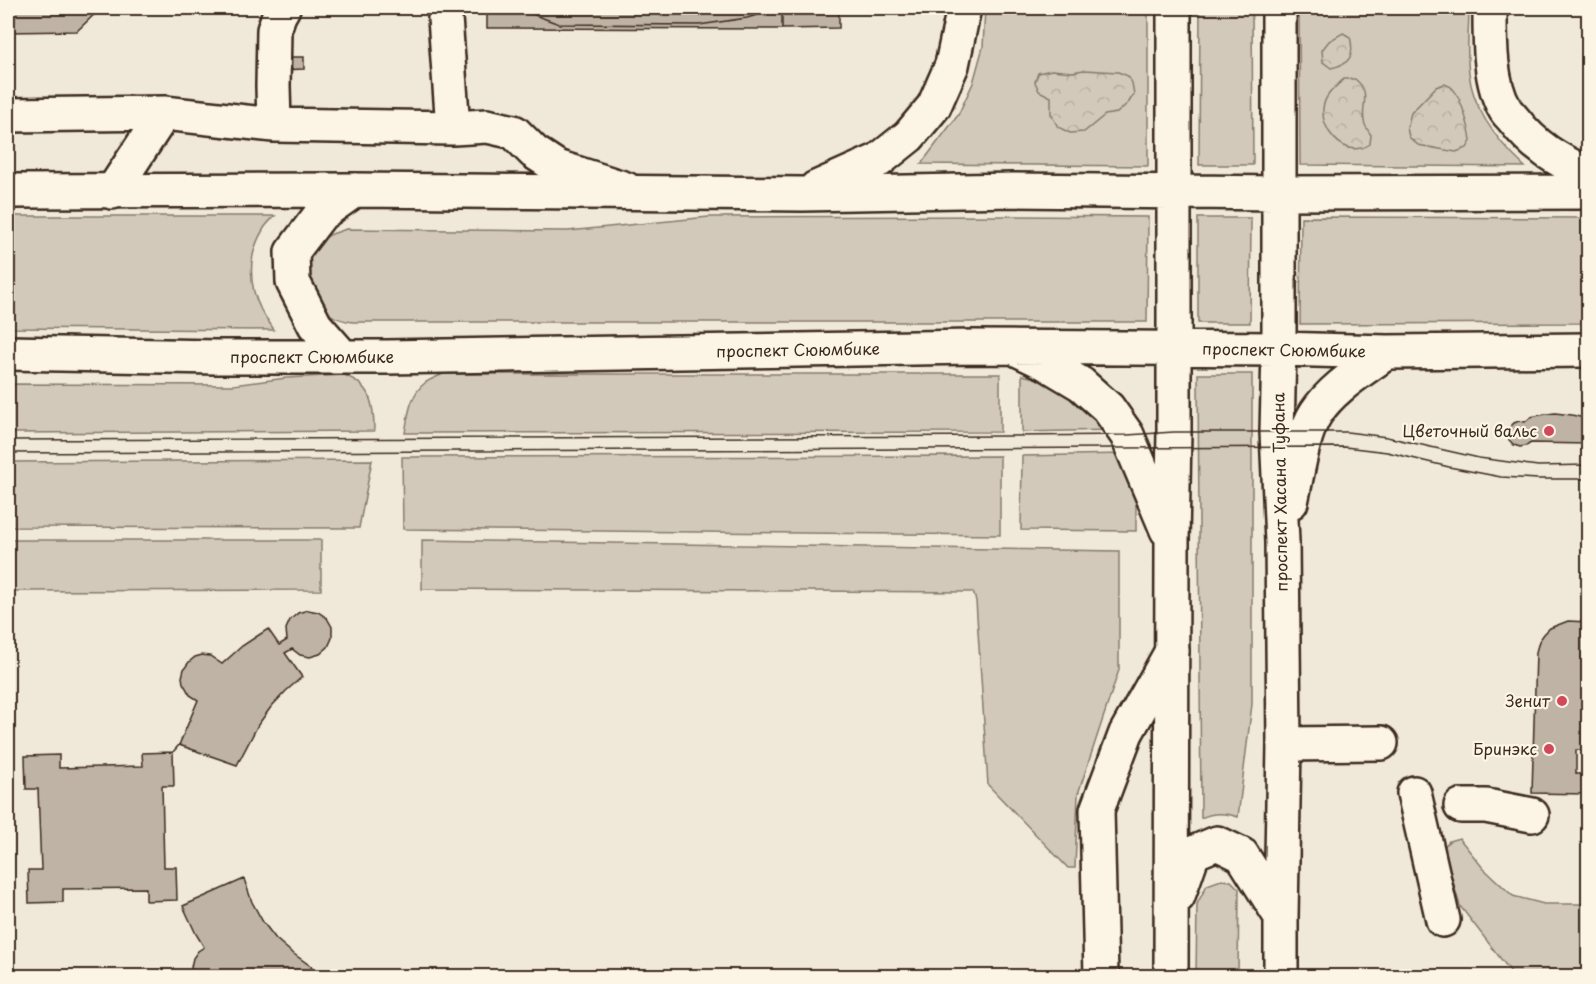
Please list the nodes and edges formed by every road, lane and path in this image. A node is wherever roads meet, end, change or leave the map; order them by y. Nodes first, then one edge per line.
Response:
1 (283, 8) edge
2 (964, 8) edge
3 (1174, 8) edge
4 (1279, 8) edge
5 (1490, 8) edge
6 (446, 18) dead end
7 (164, 113) junction
8 (8, 115) edge
9 (274, 125) junction
10 (453, 128) junction
11 (1588, 174) edge
12 (355, 190) junction
13 (8, 191) edge
14 (112, 192) junction
15 (1174, 192) junction
16 (1588, 192) edge
17 (640, 193) junction
18 (1278, 193) junction
19 (802, 194) junction
20 (1012, 347) junction
21 (1174, 348) junction
22 (1279, 349) junction
23 (1588, 350) edge
24 (1387, 352) junction
25 (8, 353) edge
26 (343, 357) junction
27 (1172, 541) junction
28 (1282, 542) junction
29 (1172, 651) junction
30 (1381, 743) dead end
31 (1284, 744) junction
32 (1414, 793) dead end
33 (1461, 806) dead end
34 (1532, 815) dead end
35 (1171, 915) junction
36 (1281, 917) junction
37 (1443, 920) dead end
38 (1101, 976) edge
39 (1171, 976) edge
40 (1281, 976) edge

1 - 9 main road
2 - 19 main road
3 - 15 main road
4 - 18 main road, проспект Хасана Туфана
5 - 11 main road
6 - 10 main road
7 - 8 main road
7 - 9 main road
7 - 14 main road
9 - 10 main road
10 - 17 main road
12 - 14 main road
12 - 17 main road
12 - 26 main road
13 - 14 main road
15 - 18 main road
15 - 19 main road
15 - 21 main road
16 - 18 main road
17 - 19 main road
18 - 22 main road, проспект Хасана Туфана
20 - 21 main road, проспект Сююмбике
20 - 26 main road, проспект Сююмбике
20 - 27 main road
21 - 22 main road, проспект Сююмбике
21 - 27 main road
22 - 24 main road, проспект Сююмбике
22 - 28 main road, проспект Хасана Туфана
23 - 24 main road, проспект Сююмбике
24 - 28 main road
25 - 26 main road, проспект Сююмбике
27 - 29 main road
28 - 31 main road, проспект Хасана Туфана
29 - 35 main road
29 - 38 main road
30 - 31 main road
31 - 36 main road, проспект Хасана Туфана
32 - 37 main road
33 - 34 main road
35 - 36 main road
35 - 39 main road
36 - 40 main road, проспект Хасана Туфана

